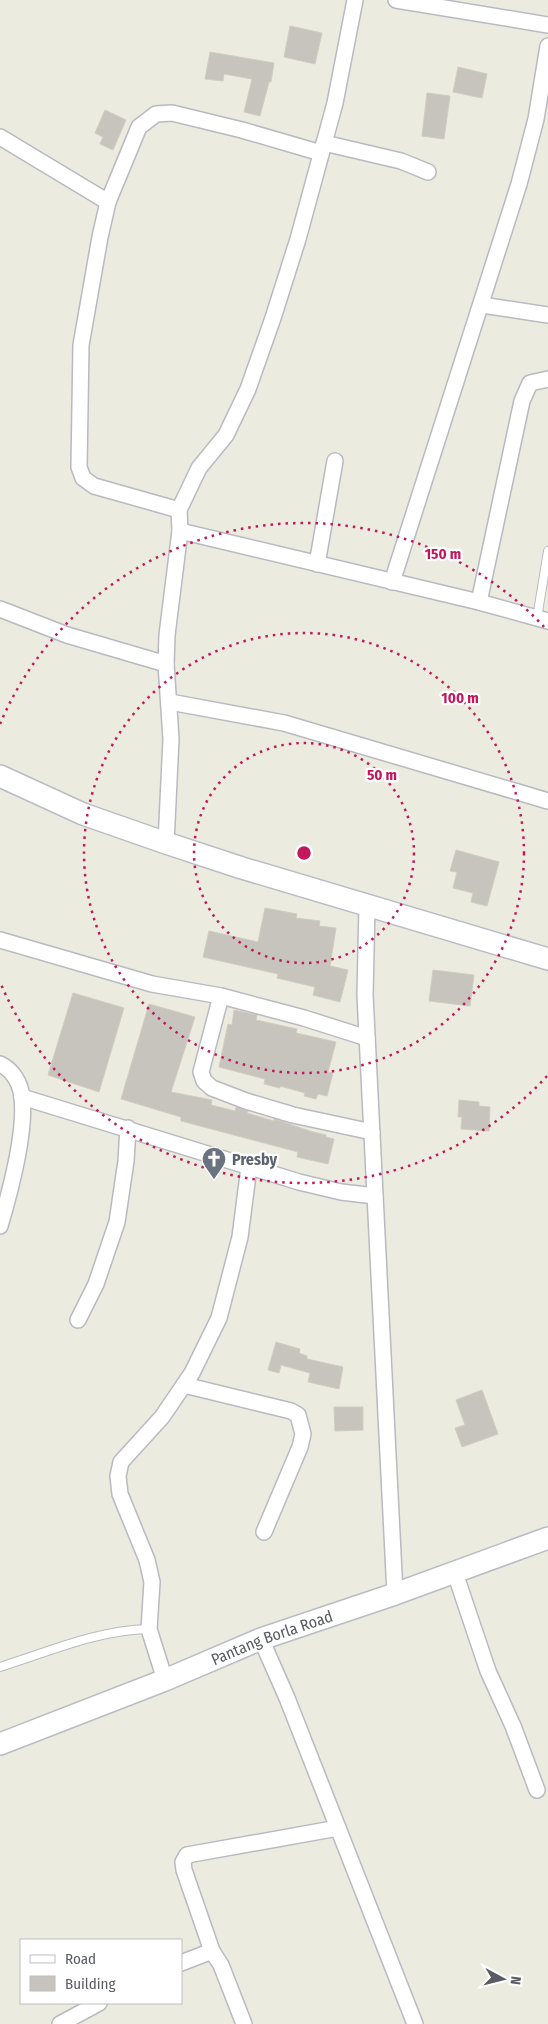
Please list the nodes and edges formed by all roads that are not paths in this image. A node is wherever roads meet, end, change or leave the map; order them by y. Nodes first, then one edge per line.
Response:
1 (355, 0) edge
2 (396, 0) edge
3 (548, 25) edge
4 (548, 46) edge
5 (0, 138) edge
6 (322, 148) junction
7 (428, 172) dead end
8 (108, 202) junction
9 (482, 305) junction
10 (548, 315) edge
11 (548, 378) edge
12 (335, 461) dead end
13 (179, 510) junction
14 (180, 531) junction
15 (548, 551) edge
16 (547, 561) edge
17 (317, 564) junction
18 (392, 582) junction
19 (479, 602) junction
20 (0, 609) edge
21 (542, 620) edge
22 (166, 664) junction
23 (170, 702) junction
24 (0, 776) edge
25 (548, 801) edge
26 (166, 843) junction
27 (367, 906) junction
28 (0, 940) edge
29 (548, 959) edge
30 (221, 996) junction
31 (367, 1038) junction
32 (0, 1064) edge
33 (22, 1097) junction
34 (128, 1128) junction
35 (372, 1132) junction
36 (249, 1167) junction
37 (375, 1196) junction
38 (0, 1226) edge
39 (78, 1320) dead end
40 (184, 1385) junction
41 (264, 1532) dead end
42 (548, 1538) edge
43 (455, 1573) junction
44 (395, 1594) junction
45 (148, 1629) junction
46 (260, 1639) junction
47 (0, 1667) edge
48 (164, 1680) junction
49 (0, 1744) edge
50 (537, 1790) dead end
51 (338, 1828) junction
52 (212, 1950) junction
53 (182, 1963) edge
54 (97, 2004) edge
55 (60, 2024) edge
56 (244, 2024) edge
57 (415, 2024) edge

1 - 6 street
2 - 3 street
4 - 9 street
5 - 8 street
6 - 7 street
6 - 8 street
6 - 13 street
8 - 13 street
9 - 10 street
9 - 18 street
11 - 19 street
12 - 17 street
13 - 14 street
14 - 17 street
14 - 22 street
15 - 16 lane
16 - 21 lane
17 - 18 street
18 - 19 street
19 - 21 street
20 - 22 street
22 - 23 street
23 - 25 street
23 - 26 street
24 - 26 street
26 - 27 street
27 - 29 street
27 - 31 street
28 - 30 street
30 - 31 street
30 - 35 street
31 - 35 street
32 - 33 street
33 - 34 street
33 - 38 street
34 - 36 street
34 - 39 street
35 - 37 street
36 - 37 street
36 - 40 street
37 - 44 street
40 - 41 street
40 - 45 street
42 - 43 street, Pantang Borla Road
43 - 44 street, Pantang Borla Road
43 - 50 street
44 - 46 street, Pantang Borla Road
45 - 47 lane
45 - 48 street
46 - 48 street, Pantang Borla Road
46 - 51 street
48 - 49 street, Pantang Borla Road
51 - 52 street
51 - 57 street
52 - 53 street
52 - 56 street
54 - 55 street

